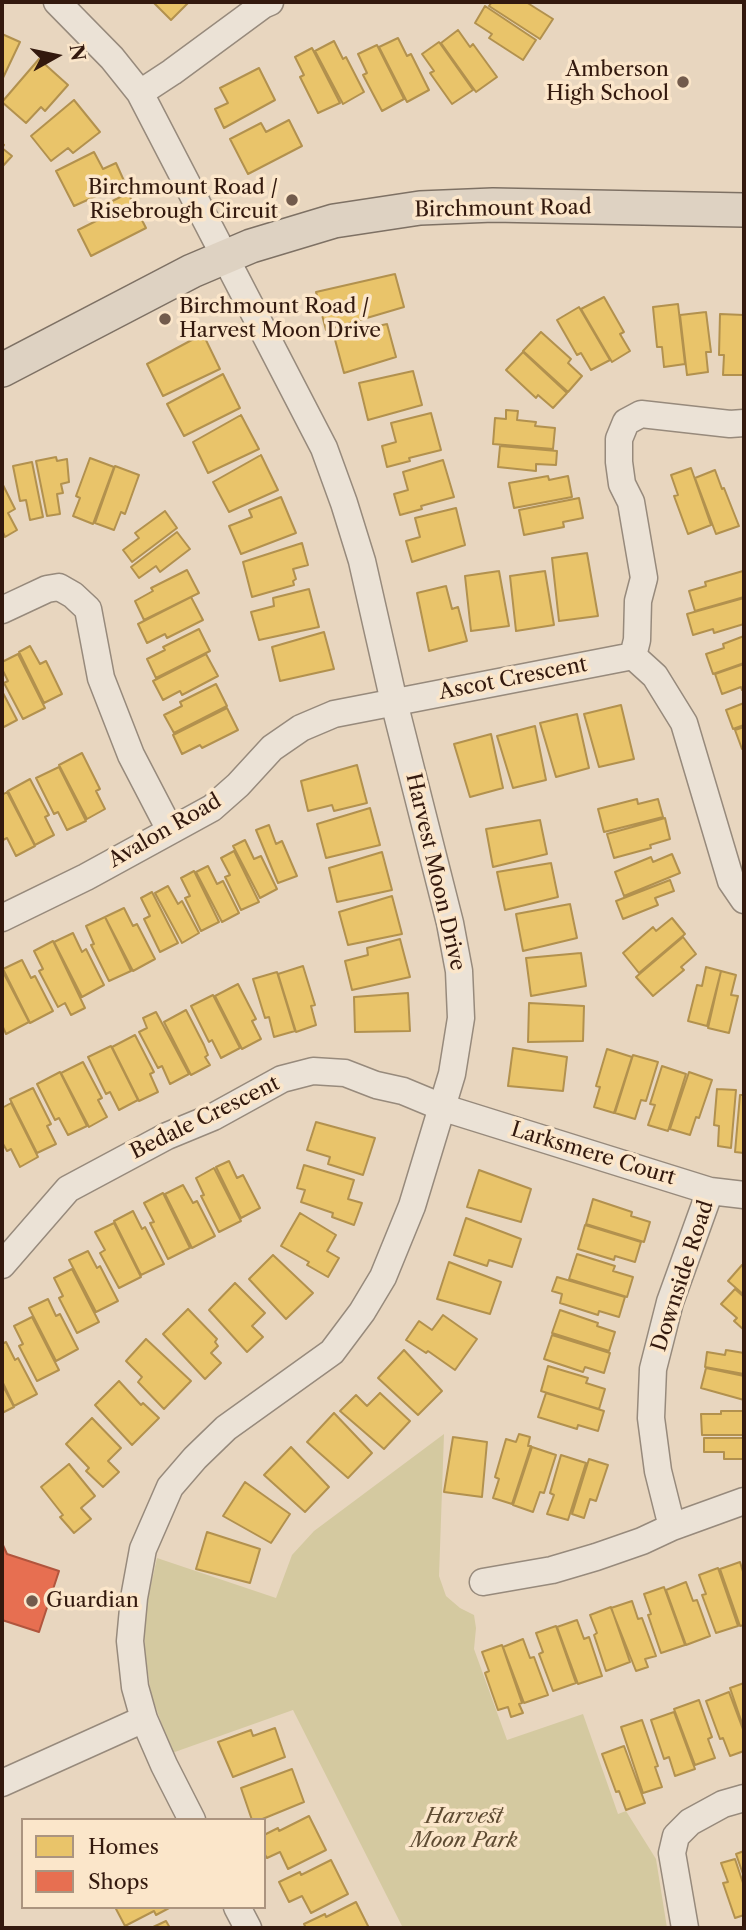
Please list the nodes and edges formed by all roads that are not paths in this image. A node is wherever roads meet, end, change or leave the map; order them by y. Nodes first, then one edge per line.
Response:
1 (57, 2) edge
2 (270, 2) edge
3 (139, 93) junction
4 (744, 210) edge
5 (225, 257) junction
6 (2, 370) edge
7 (744, 423) edge
8 (2, 610) edge
9 (633, 656) junction
10 (394, 702) junction
11 (170, 830) junction
12 (744, 900) edge
13 (2, 918) edge
14 (444, 1108) junction
15 (710, 1191) junction
16 (744, 1195) edge
17 (2, 1265) edge
18 (744, 1501) edge
19 (671, 1527) junction
20 (482, 1583) dead end
21 (144, 1719) junction
22 (2, 1783) edge
23 (744, 1798) edge
24 (191, 1818) edge
25 (238, 1909) edge
26 (248, 1928) edge
27 (685, 1928) edge

1 - 3 street, Harvest Moon Drive
2 - 3 street
3 - 5 street, Harvest Moon Drive
4 - 5 main road, Birchmount Road
5 - 6 main road, Birchmount Road
5 - 10 street, Harvest Moon Drive
7 - 9 street
8 - 11 street
9 - 10 street, Ascot Crescent
9 - 12 street
10 - 11 street, Avalon Road
10 - 14 street, Harvest Moon Drive
11 - 13 street, Avalon Road
14 - 15 street, Larksmere Court
14 - 17 street, Bedale Crescent
14 - 21 street, Harvest Moon Drive
15 - 16 street, Larksmere Court
15 - 19 street, Downside Road
18 - 19 street
19 - 20 street
21 - 22 street
21 - 24 street, Harvest Moon Drive
23 - 27 street
25 - 26 street

